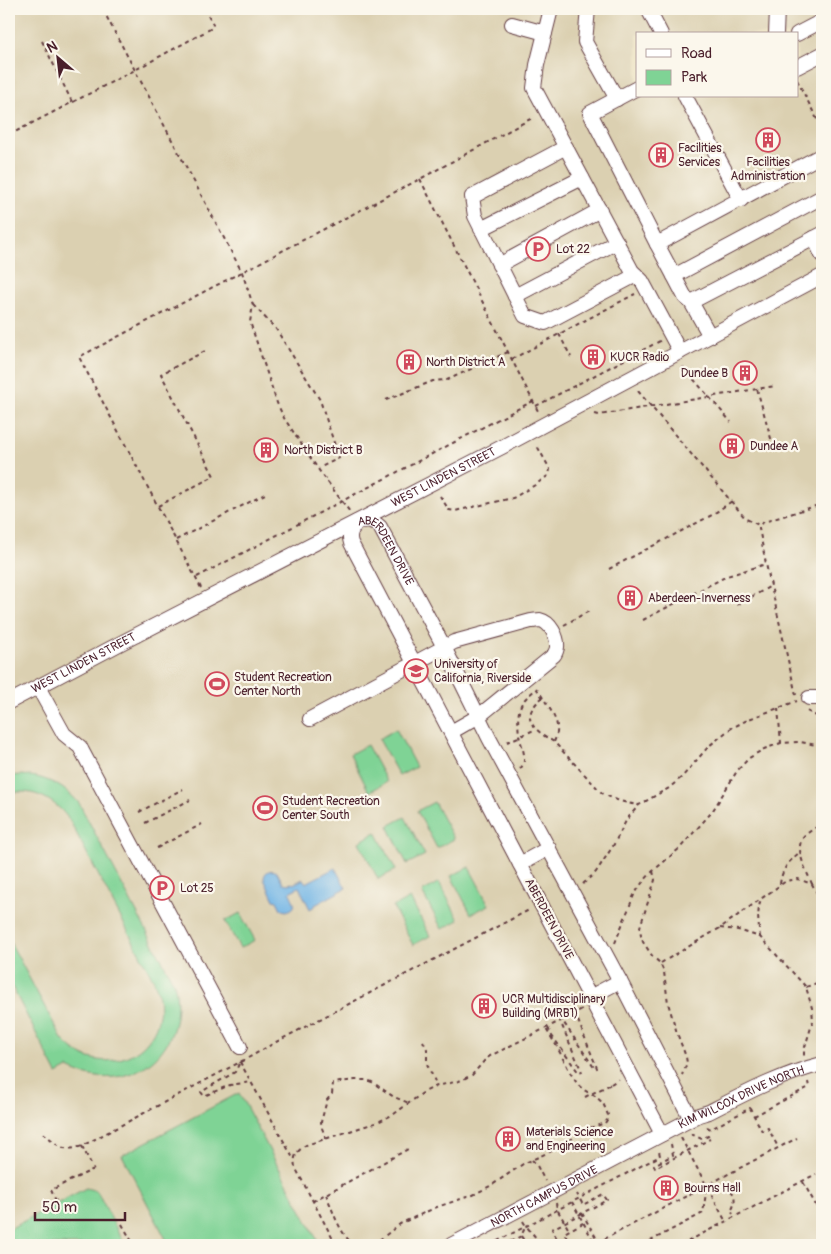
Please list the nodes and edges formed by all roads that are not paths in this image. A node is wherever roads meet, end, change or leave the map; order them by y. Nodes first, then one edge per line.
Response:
1 (551, 9) edge
2 (588, 9) edge
3 (648, 9) edge
4 (777, 9) edge
5 (822, 21) edge
6 (512, 24) dead end
7 (660, 32) edge
8 (776, 32) edge
9 (545, 33) junction
10 (798, 33) edge
11 (822, 54) edge
12 (798, 66) edge
13 (636, 89) edge
14 (685, 98) edge
15 (617, 99) junction
16 (566, 147) junction
17 (822, 155) edge
18 (582, 178) junction
19 (822, 197) edge
20 (741, 200) junction
21 (600, 210) junction
22 (481, 229) junction
23 (818, 236) edge
24 (617, 242) junction
25 (657, 244) junction
26 (822, 255) edge
27 (499, 265) junction
28 (636, 275) junction
29 (674, 276) junction
30 (822, 276) edge
31 (515, 296) junction
32 (691, 302) junction
33 (710, 336) junction
34 (680, 352) junction
35 (357, 522) junction
36 (444, 647) junction
37 (414, 664) junction
38 (38, 687) junction
39 (9, 702) edge
40 (479, 716) junction
41 (310, 719) dead end
42 (451, 732) junction
43 (549, 848) junction
44 (520, 864) junction
45 (620, 982) junction
46 (587, 1003) junction
47 (240, 1047) dead end
48 (822, 1064) edge
49 (697, 1122) junction
50 (667, 1139) junction
51 (451, 1245) edge

1 - 9 street
2 - 15 street
3 - 7 street
4 - 8 street
5 - 10 street
6 - 9 street
9 - 16 street
11 - 12 street
13 - 15 street
14 - 20 street
15 - 25 street
16 - 18 street
16 - 22 street
17 - 20 street
18 - 21 street
18 - 22 street
19 - 29 street
20 - 25 street
21 - 24 street
21 - 27 street
22 - 27 street
23 - 26 street
23 - 32 street
24 - 28 street
24 - 31 street
25 - 29 street
27 - 31 street
28 - 31 street
28 - 34 street
29 - 32 street
30 - 33 street, WEST LINDEN STREET
32 - 33 street
33 - 34 street, WEST LINDEN STREET
34 - 35 street, WEST LINDEN STREET
35 - 36 street, ABERDEEN DRIVE
35 - 37 street, ABERDEEN DRIVE
35 - 38 street, WEST LINDEN STREET
36 - 37 street
36 - 40 street, ABERDEEN DRIVE
36 - 40 street
37 - 41 street
37 - 42 street, ABERDEEN DRIVE
38 - 39 street, WEST LINDEN STREET
38 - 47 street
40 - 42 street
40 - 43 street, ABERDEEN DRIVE
42 - 44 street, ABERDEEN DRIVE
43 - 44 street
43 - 45 street, ABERDEEN DRIVE
44 - 46 street, ABERDEEN DRIVE
45 - 46 street
45 - 49 street, ABERDEEN DRIVE
46 - 50 street, ABERDEEN DRIVE
48 - 49 street, KIM WILCOX DRIVE NORTH
49 - 50 street, KIM WILCOX DRIVE NORTH
50 - 51 street, NORTH CAMPUS DRIVE

